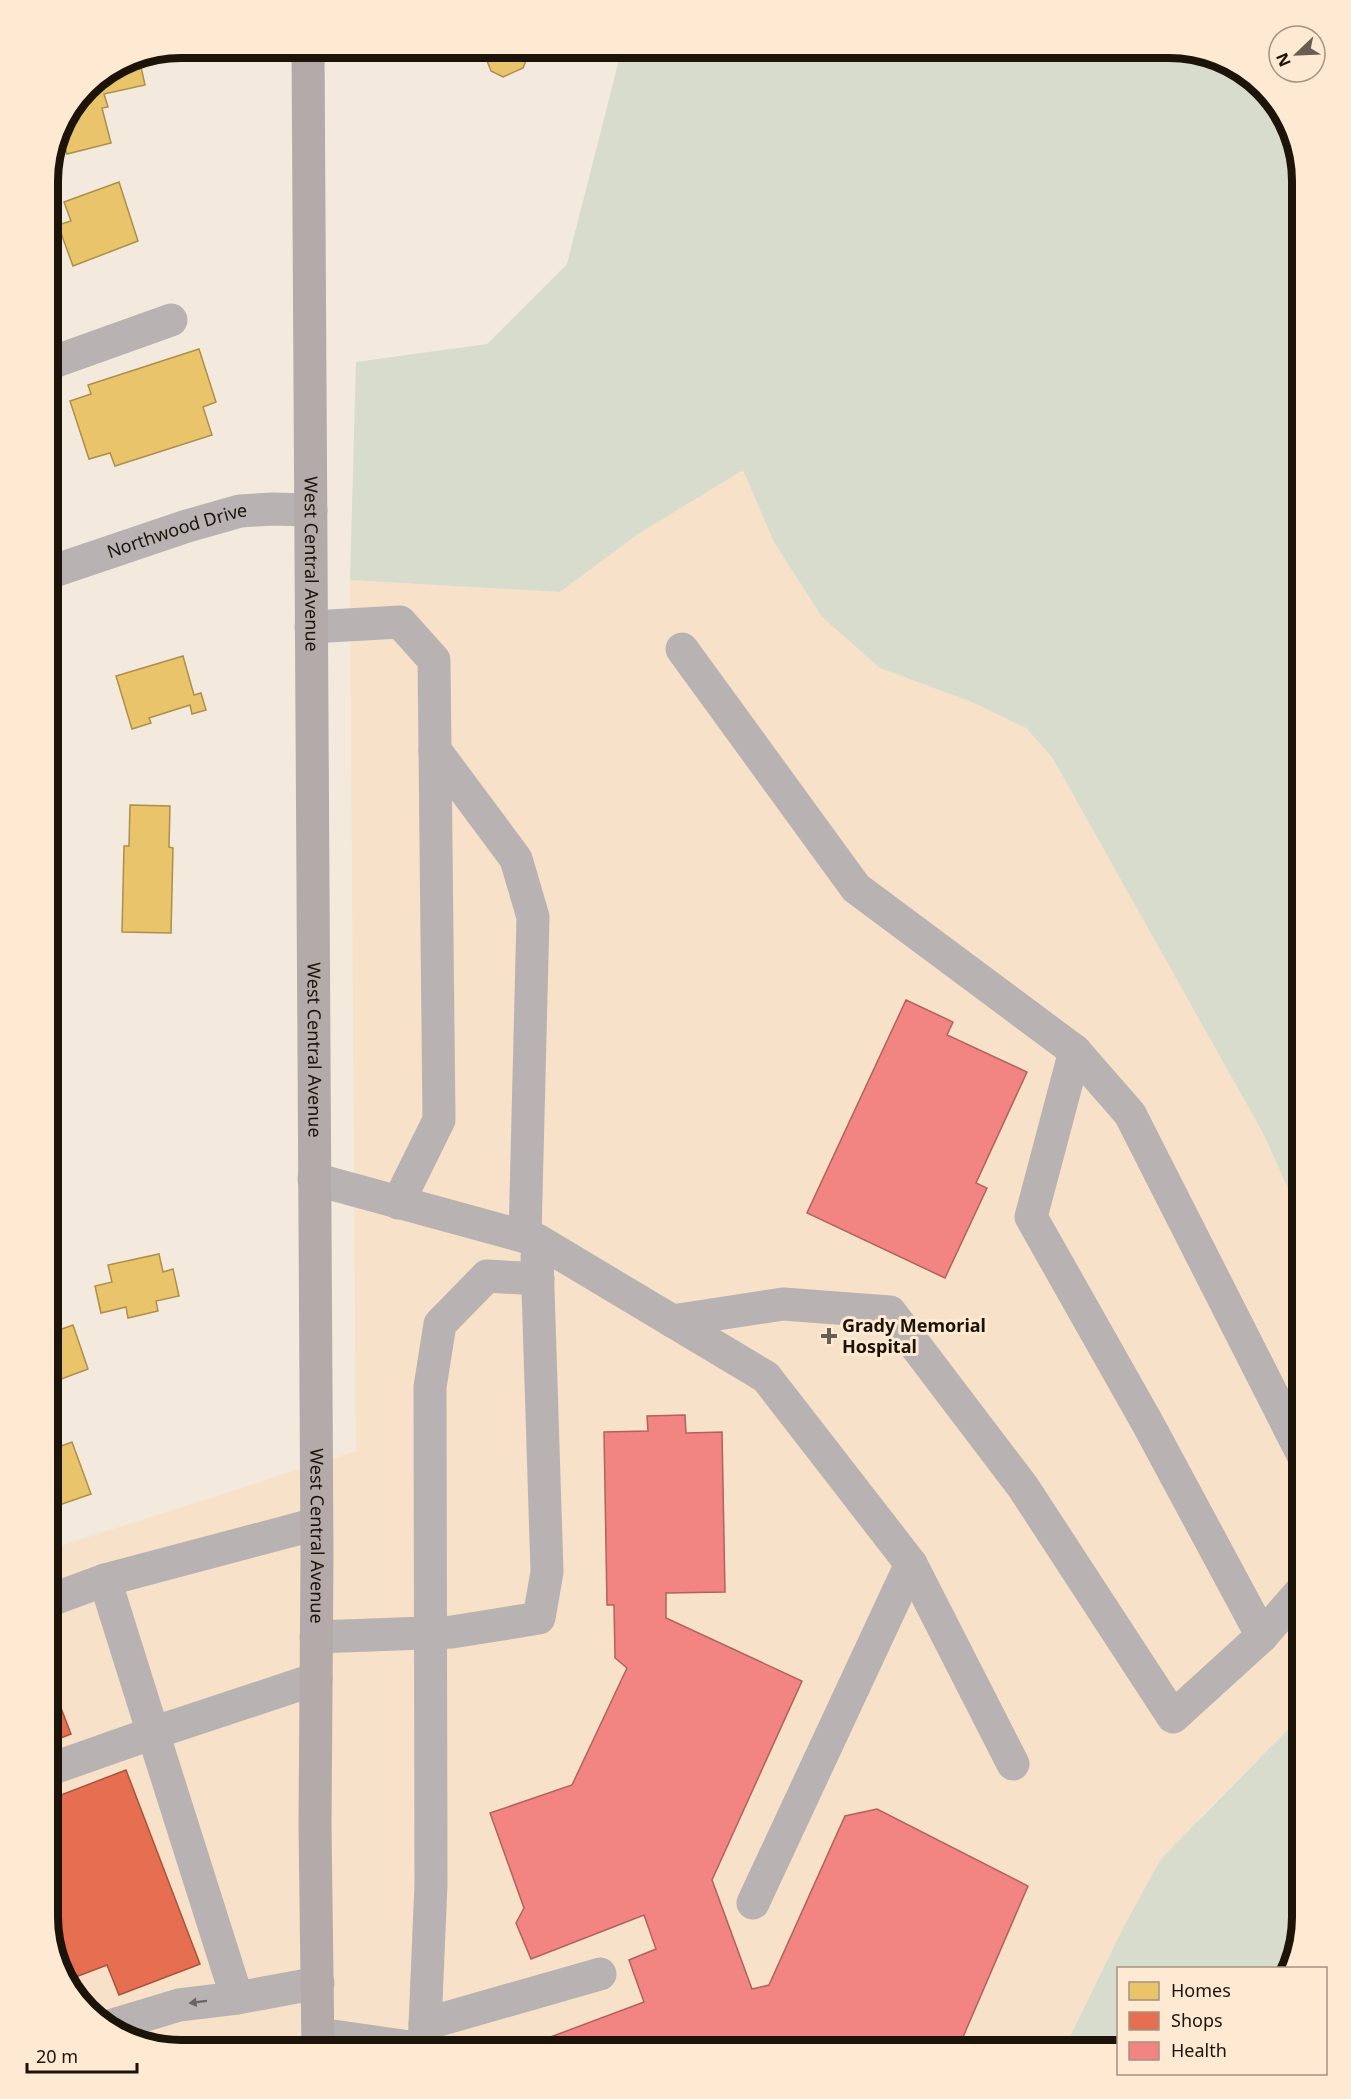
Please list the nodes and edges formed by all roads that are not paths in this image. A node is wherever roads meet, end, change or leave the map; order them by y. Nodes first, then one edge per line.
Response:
1 (308, 58) edge
2 (171, 320) dead end
3 (59, 360) edge
4 (311, 510) junction
5 (59, 569) edge
6 (311, 627) junction
7 (682, 649) dead end
8 (435, 750) junction
9 (1074, 1051) junction
10 (314, 1179) junction
11 (398, 1203) junction
12 (531, 1239) junction
13 (538, 1279) junction
14 (672, 1321) junction
15 (1292, 1433) edge
16 (316, 1524) junction
17 (911, 1564) junction
18 (105, 1580) junction
19 (58, 1597) edge
20 (1292, 1602) edge
21 (432, 1633) junction
22 (1262, 1636) junction
23 (316, 1637) junction
24 (316, 1679) junction
25 (153, 1733) junction
26 (1013, 1764) dead end
27 (58, 1766) edge
28 (753, 1903) dead end
29 (600, 1974) dead end
30 (318, 1983) junction
31 (237, 1998) junction
32 (119, 2023) edge
33 (319, 2040) edge
34 (424, 2040) edge
35 (427, 2040) edge

1 - 4 main road, West Central Avenue
2 - 3 street
4 - 5 street, Northwood Drive
4 - 6 main road, West Central Avenue
6 - 8 street
6 - 10 main road, West Central Avenue
7 - 9 street
8 - 11 street
8 - 12 street
9 - 15 street
9 - 22 street
10 - 11 street
10 - 16 main road, West Central Avenue
11 - 12 street
12 - 13 street
12 - 14 street
13 - 21 street
13 - 21 street
14 - 17 street
14 - 22 street
16 - 18 street
16 - 23 main road, West Central Avenue
17 - 26 street
17 - 28 street
18 - 19 street
18 - 25 street
20 - 22 street
21 - 23 street
21 - 34 street
23 - 24 main road, West Central Avenue
24 - 25 street
24 - 30 main road, West Central Avenue
25 - 27 street
25 - 31 street
29 - 35 street
30 - 31 street
30 - 33 main road, West Central Avenue
31 -> 32 street

